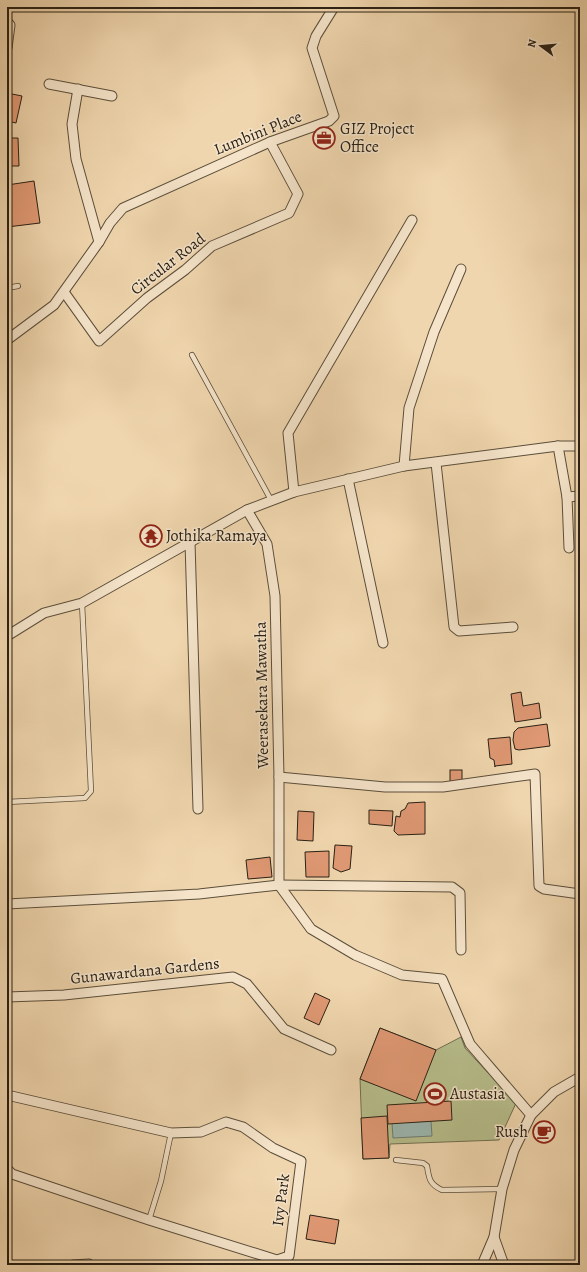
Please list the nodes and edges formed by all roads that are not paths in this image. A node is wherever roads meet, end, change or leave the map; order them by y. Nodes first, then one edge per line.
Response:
1 (334, 7) edge
2 (7, 22) edge
3 (7, 48) edge
4 (49, 84) dead end
5 (78, 89) junction
6 (112, 96) dead end
7 (270, 142) junction
8 (412, 220) dead end
9 (99, 242) junction
10 (461, 269) dead end
11 (18, 286) dead end
12 (7, 288) edge
13 (64, 292) junction
14 (7, 340) edge
15 (192, 355) dead end
16 (580, 438) edge
17 (558, 446) junction
18 (580, 446) edge
19 (436, 463) junction
20 (404, 466) junction
21 (348, 480) junction
22 (294, 492) junction
23 (580, 496) edge
24 (567, 497) junction
25 (271, 500) junction
26 (246, 510) junction
27 (190, 542) junction
28 (569, 548) dead end
29 (82, 602) junction
30 (513, 627) dead end
31 (7, 636) edge
32 (383, 642) dead end
33 (279, 777) junction
34 (7, 802) edge
35 (198, 809) dead end
36 (279, 885) junction
37 (580, 894) edge
38 (7, 904) edge
39 (460, 950) dead end
40 (7, 997) edge
41 (331, 1050) dead end
42 (580, 1077) edge
43 (7, 1095) edge
44 (531, 1115) junction
45 (171, 1133) junction
46 (396, 1160) dead end
47 (7, 1169) edge
48 (502, 1188) junction
49 (149, 1220) junction
50 (494, 1237) junction
51 (89, 1264) dead end
52 (73, 1265) edge
53 (482, 1265) edge
54 (504, 1265) edge

1 - 7 street, Lumbini Place
2 - 3 street
4 - 5 street
5 - 6 street
5 - 9 street
7 - 9 street, Lumbini Place
7 - 13 street, Circular Road
8 - 22 street
9 - 13 street, Lumbini Place
10 - 20 street
11 - 12 lane
13 - 14 street, Lumbini Place
15 - 25 lane
16 - 18 street
17 - 18 street
17 - 19 street
17 - 24 street
19 - 20 street
19 - 30 street
20 - 21 street
21 - 22 street
21 - 32 street
22 - 25 street
23 - 24 street
24 - 28 street
25 - 26 street
26 - 27 street
26 - 33 street, Weerasekara Mawatha
27 - 29 street
27 - 35 street
29 - 31 street
29 - 34 lane
33 - 36 street, Weerasekara Mawatha
33 - 37 street
36 - 38 street
36 - 39 street
36 - 44 street
40 - 41 street, Gunawardana Gardens
42 - 44 street
43 - 45 street, Ivy Park
44 - 48 street
45 - 49 lane
45 - 49 street, Ivy Park
46 - 48 lane
47 - 49 street, Ivy Park
48 - 50 street
50 - 53 street
50 - 54 street
51 - 52 street

